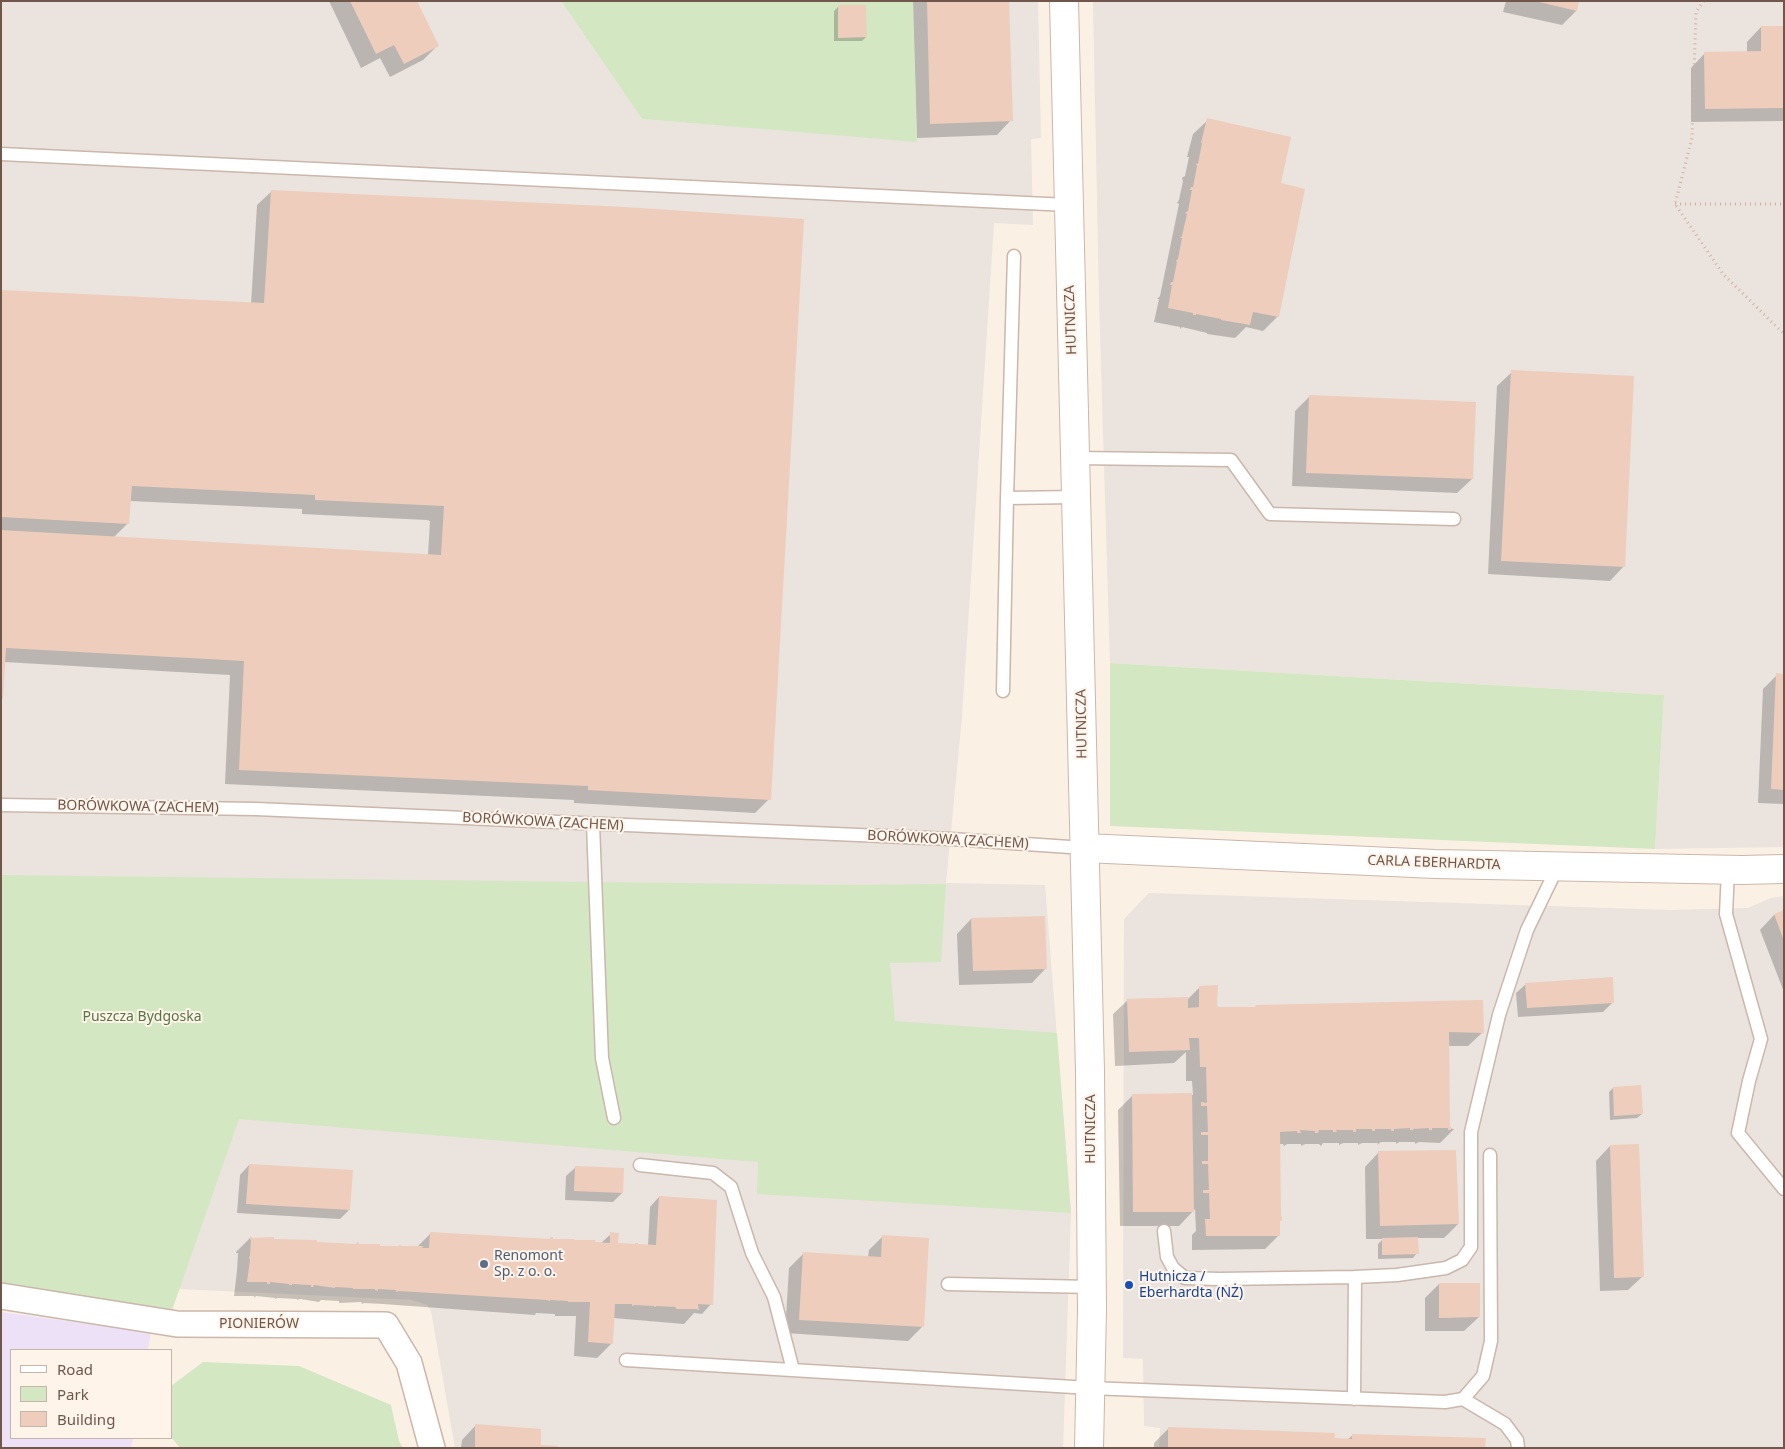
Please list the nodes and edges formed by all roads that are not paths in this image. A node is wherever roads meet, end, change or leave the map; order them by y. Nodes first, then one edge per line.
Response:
1 (1064, 1) edge
2 (1, 154) edge
3 (1068, 205) junction
4 (1014, 256) dead end
5 (1075, 458) junction
6 (1076, 497) junction
7 (1007, 498) junction
8 (1454, 520) dead end
9 (1003, 691) dead end
10 (1, 805) edge
11 (593, 824) junction
12 (1085, 848) junction
13 (1558, 866) junction
14 (1784, 869) edge
15 (1728, 870) junction
16 (614, 1118) dead end
17 (1490, 1155) dead end
18 (640, 1165) dead end
19 (1784, 1188) edge
20 (1164, 1231) dead end
21 (1355, 1276) junction
22 (948, 1284) dead end
23 (1092, 1287) junction
24 (1, 1296) edge
25 (626, 1360) dead end
26 (793, 1370) junction
27 (1090, 1388) junction
28 (1354, 1399) junction
29 (1463, 1399) junction
30 (432, 1448) edge
31 (1088, 1448) edge
32 (1518, 1448) edge

1 - 3 street, HUTNICZA
2 - 3 lane
3 - 5 street, HUTNICZA
4 - 7 lane
5 - 6 street, HUTNICZA
5 - 8 lane
6 - 7 lane
6 - 12 street, HUTNICZA
7 - 9 lane
10 - 11 lane, BORÓWKOWA (ZACHEM)
11 - 12 lane, BORÓWKOWA (ZACHEM)
11 - 16 lane
12 - 13 street, CARLA EBERHARDTA
12 - 23 street, HUTNICZA
13 - 15 street, CARLA EBERHARDTA
13 - 21 lane
14 - 15 street, CARLA EBERHARDTA
15 - 19 lane
17 - 29 lane
18 - 26 lane
20 - 21 lane
21 - 28 lane
22 - 23 lane
23 - 27 street, HUTNICZA
24 - 30 street, PIONIERÓW
25 - 26 lane
26 - 27 lane
27 - 28 lane
27 - 31 street, HUTNICZA
28 - 29 lane
29 - 32 lane

